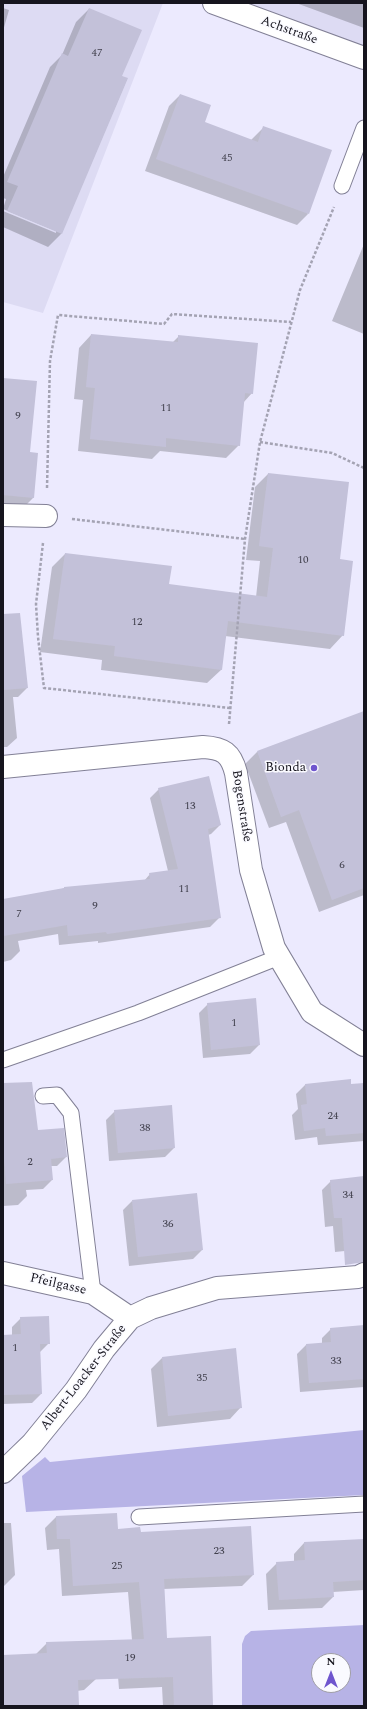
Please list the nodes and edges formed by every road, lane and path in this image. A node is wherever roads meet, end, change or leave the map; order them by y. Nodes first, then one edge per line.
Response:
1 (214, 3) edge
2 (364, 58) edge
3 (364, 128) edge
4 (342, 186) joint
5 (291, 322) junction
6 (260, 442) junction
7 (364, 468) edge
8 (3, 515) edge
9 (46, 516) junction
10 (245, 538) junction
11 (230, 708) junction
12 (227, 753) junction
13 (3, 768) edge
14 (279, 957) junction
15 (364, 1045) edge
16 (3, 1060) edge
17 (43, 1096) dead end
18 (3, 1273) edge
19 (364, 1274) edge
20 (93, 1294) junction
21 (130, 1318) junction
22 (3, 1472) edge
23 (364, 1504) edge
24 (139, 1517) dead end

1 - 2 street, Achstraße
3 - 4 lane
4 - 5 path
5 - 6 path
5 - 9 path
6 - 7 path
6 - 10 path
8 - 9 street
9 - 10 path
9 - 11 path
10 - 11 path
11 - 12 path
12 - 13 street, Bogenstraße
12 - 14 street, Bogenstraße
14 - 15 street, Bogenstraße
14 - 16 lane
17 - 20 lane
18 - 20 street, Pfeilgasse
19 - 21 street, Albert-Loacker-Straße
20 - 21 street, Pfeilgasse
21 - 22 street, Albert-Loacker-Straße
23 - 24 lane

